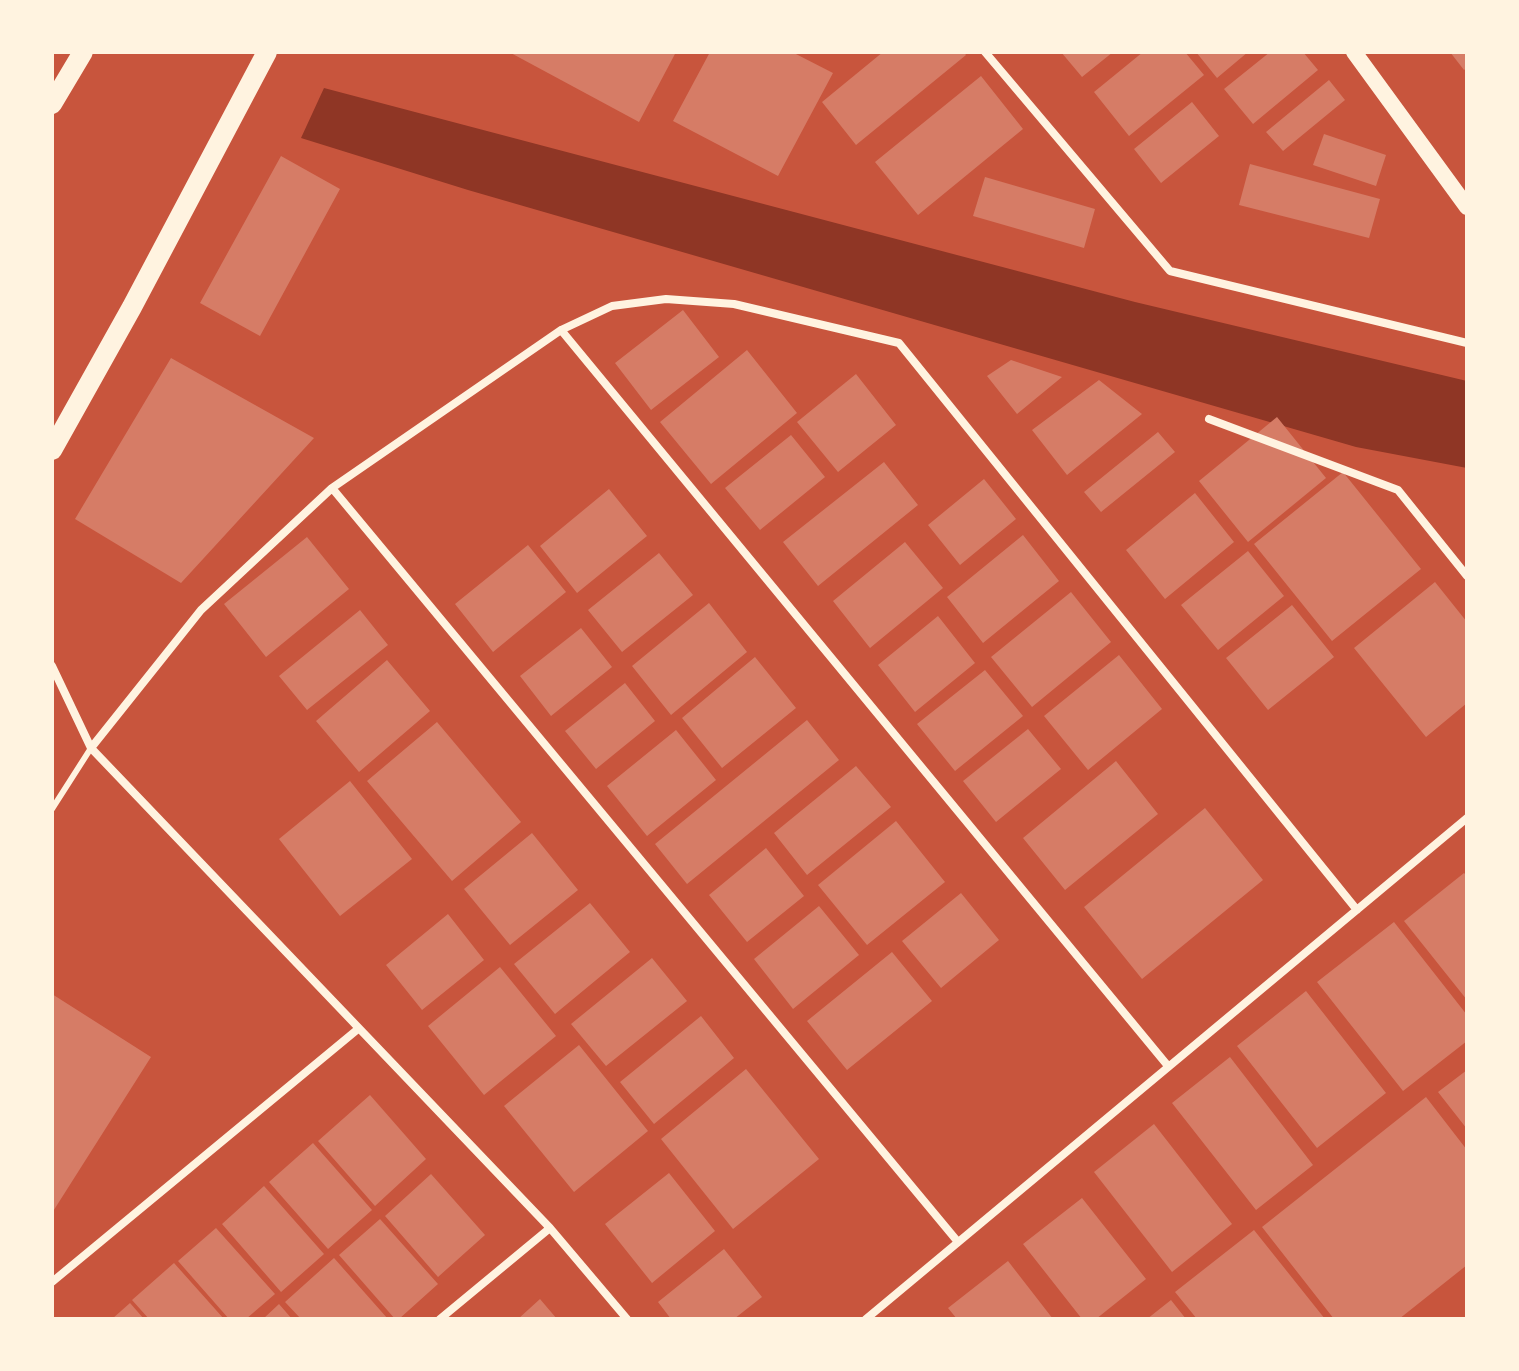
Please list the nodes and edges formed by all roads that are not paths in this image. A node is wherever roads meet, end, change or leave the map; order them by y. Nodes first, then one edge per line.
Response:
1 (83, 52) edge
2 (267, 52) edge
3 (985, 52) edge
4 (1354, 52) edge
5 (52, 104) edge
6 (1467, 207) edge
7 (561, 330) junction
8 (1467, 343) edge
9 (1209, 419) dead end
10 (52, 450) edge
11 (332, 488) junction
12 (1467, 576) edge
13 (52, 666) edge
14 (91, 748) junction
15 (52, 809) edge
16 (1467, 818) edge
17 (1357, 910) junction
18 (358, 1029) junction
19 (1168, 1066) junction
20 (550, 1228) junction
21 (958, 1242) junction
22 (52, 1282) edge
23 (440, 1319) edge
24 (627, 1319) edge
25 (866, 1319) edge

1 - 5 main road
2 - 10 main road
3 - 8 street
4 - 6 main road
7 - 11 street
7 - 17 street
7 - 19 street
9 - 12 street
11 - 14 street
11 - 21 street
13 - 14 street
14 - 15 lane
14 - 18 street
16 - 17 street
17 - 19 street
18 - 20 street
18 - 22 street
19 - 21 street
20 - 23 street
20 - 24 street
21 - 25 street

